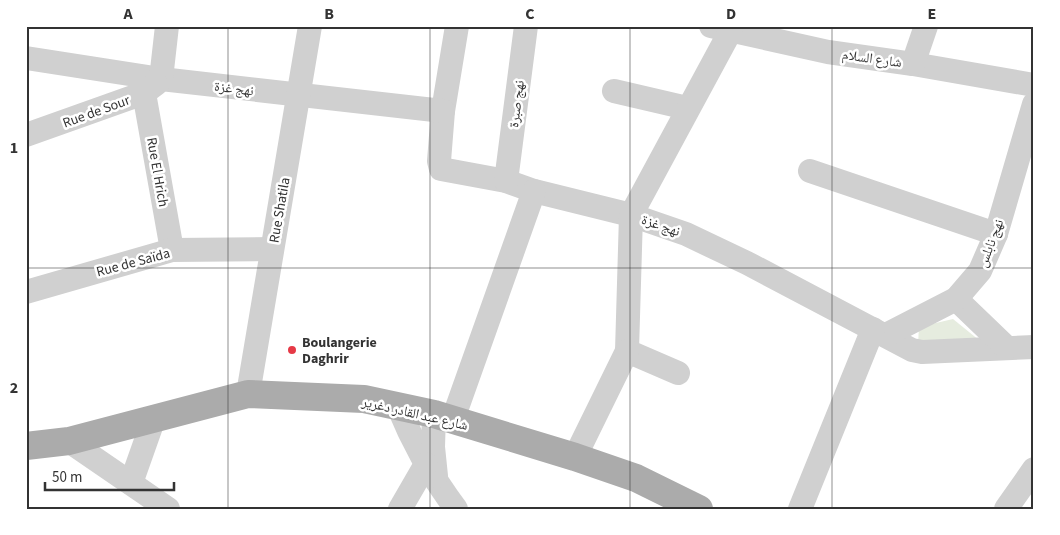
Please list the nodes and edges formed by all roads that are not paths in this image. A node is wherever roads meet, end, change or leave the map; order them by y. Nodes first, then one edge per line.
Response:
1 (167, 26) edge
2 (310, 26) edge
3 (457, 26) edge
4 (526, 26) edge
5 (926, 26) edge
6 (721, 28) edge
7 (26, 58) edge
8 (913, 64) junction
9 (1034, 85) edge
10 (152, 86) junction
11 (614, 91) dead end
12 (298, 95) junction
13 (1034, 104) edge
14 (687, 108) junction
15 (443, 111) junction
16 (26, 135) edge
17 (810, 171) dead end
18 (506, 181) junction
19 (534, 191) junction
20 (631, 215) junction
21 (996, 234) junction
22 (272, 249) junction
23 (172, 250) junction
24 (26, 292) edge
25 (956, 299) junction
26 (879, 332) junction
27 (1034, 346) edge
28 (1008, 348) junction
29 (627, 350) junction
30 (678, 373) dead end
31 (248, 394) junction
32 (398, 406) junction
33 (444, 417) junction
34 (154, 418) junction
35 (66, 442) junction
36 (26, 446) edge
37 (26, 457) edge
38 (575, 458) junction
39 (431, 473) junction
40 (1032, 476) edge
41 (131, 483) junction
42 (670, 502) edge
43 (168, 509) edge
44 (400, 509) edge
45 (456, 509) edge
46 (699, 509) edge
47 (800, 509) edge
48 (1006, 509) edge

1 - 10 street, Rue El Hrich
2 - 12 street, Rue Shatila
3 - 15 street
4 - 18 street, نهج صبرة
5 - 8 street
6 - 8 street, شارع السلام
6 - 14 street
7 - 10 street, نهج غزة
8 - 9 street, شارع السلام
10 - 12 street, نهج غزة
10 - 16 street, Rue de Sour
10 - 23 street, Rue El Hrich
11 - 14 street
12 - 15 street, نهج غزة
12 - 22 street, Rue Shatila
13 - 21 street, نهج نابلس
14 - 20 street
15 - 18 street, نهج غزة
17 - 21 street
18 - 19 street, نهج غزة
19 - 20 street, نهج غزة
19 - 33 street
20 - 26 street, نهج غزة
20 - 29 street
21 - 25 street, نهج نابلس
22 - 23 street, Rue de Saïda
22 - 31 street, Rue Shatila
23 - 24 street, Rue de Saïda
25 - 26 street, نهج نابلس
25 - 28 street
26 - 28 street, نهج غزة
26 - 47 street
27 - 28 street, نهج غزة
29 - 30 street
29 - 38 street
31 - 32 main road, شارع عبد القادر دغرير
31 - 34 main road, شارع عبد القادر دغرير
32 - 33 main road, شارع عبد القادر دغرير
32 - 39 street
33 - 38 main road, شارع عبد القادر دغرير
33 - 39 street
34 - 35 main road, شارع عبد القادر دغرير
34 - 41 street
35 - 36 main road, شارع عبد القادر دغرير
35 - 37 main road, شارع عبد القادر دغرير
35 - 41 street
38 - 42 main road, شارع عبد القادر دغرير
39 - 44 street
39 - 45 street
40 - 48 street
41 - 43 street
42 - 46 main road, شارع عبد القادر دغرير

